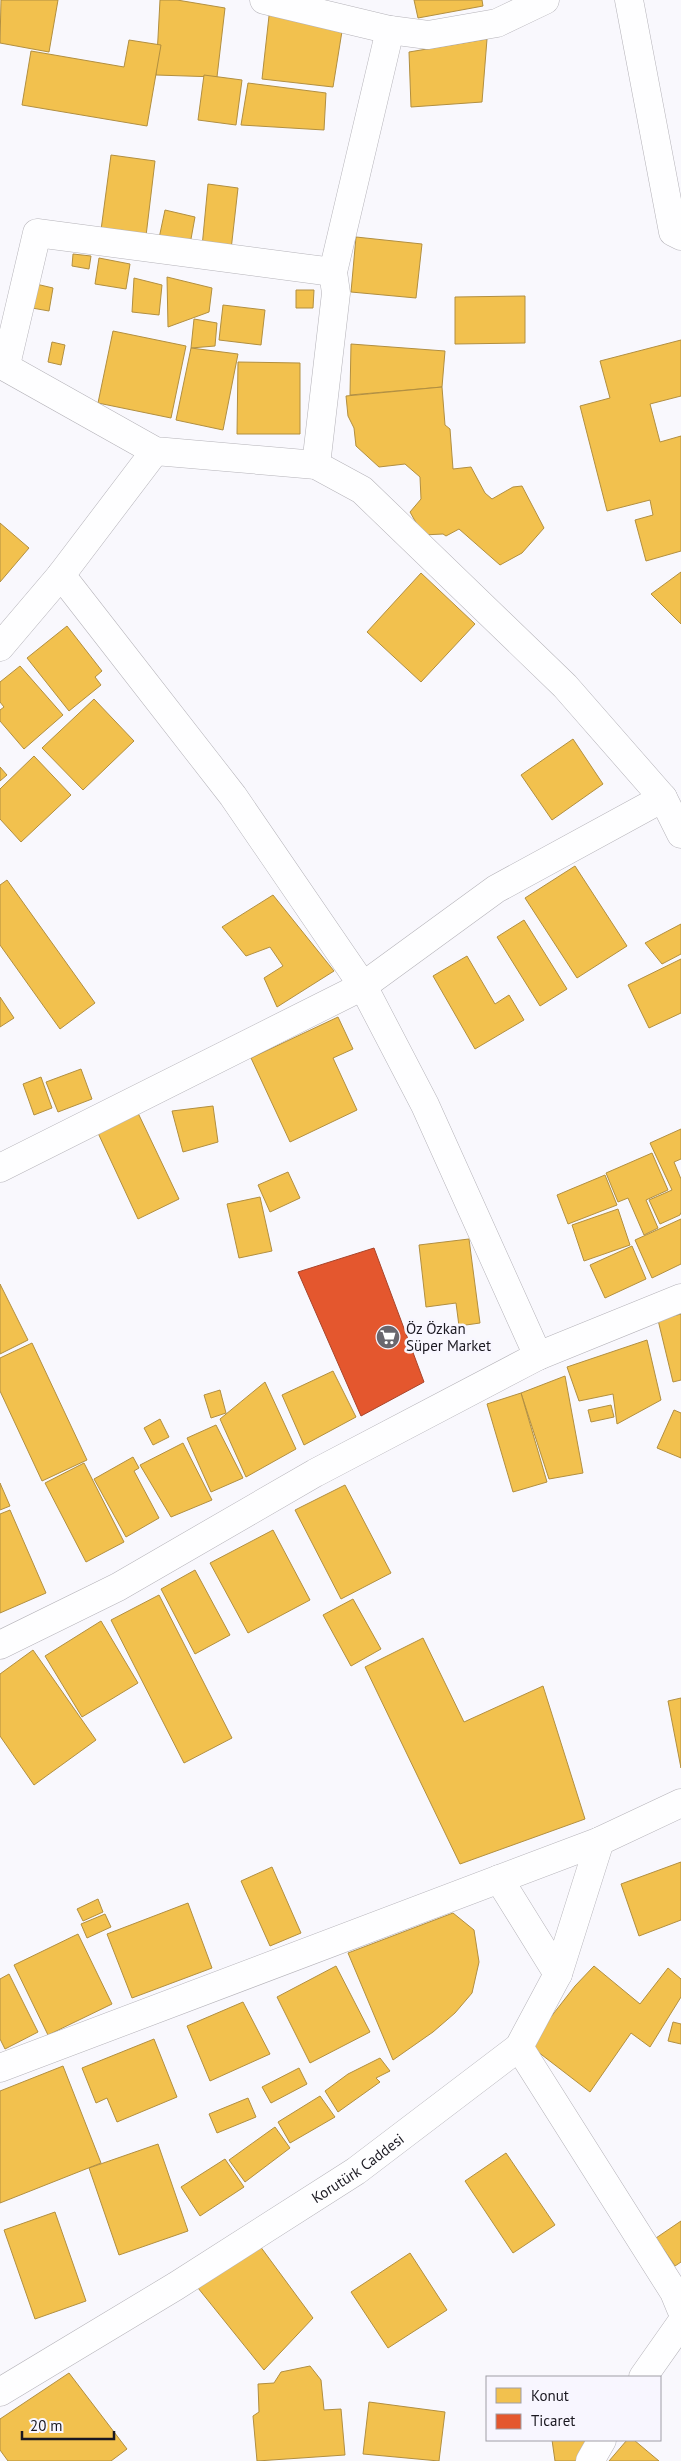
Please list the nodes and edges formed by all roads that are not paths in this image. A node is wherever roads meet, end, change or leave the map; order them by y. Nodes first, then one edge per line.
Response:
1 (264, 0) edge
2 (545, 0) edge
3 (629, 0) edge
4 (390, 30) junction
5 (681, 236) edge
6 (333, 272) junction
7 (3, 364) edge
8 (155, 451) junction
9 (316, 465) junction
10 (61, 575) junction
11 (0, 648) edge
12 (663, 798) junction
13 (681, 834) edge
14 (363, 986) junction
15 (0, 1168) edge
16 (681, 1298) edge
17 (538, 1356) junction
18 (0, 1645) edge
19 (681, 1803) edge
20 (600, 1841) junction
21 (499, 1879) junction
22 (558, 1974) junction
23 (518, 2047) junction
24 (0, 2068) edge
25 (681, 2309) edge
26 (681, 2323) edge
27 (644, 2376) edge
28 (0, 2392) edge
29 (601, 2441) edge
30 (590, 2461) edge

1 - 4 street
2 - 4 street
3 - 5 street
4 - 6 street
6 - 7 street
6 - 9 street
7 - 8 street
8 - 9 street
8 - 10 street
9 - 12 street
10 - 11 street
10 - 14 street
12 - 13 street
12 - 14 street
14 - 15 street
14 - 17 street
16 - 17 street
17 - 18 street
19 - 20 street
20 - 21 street
20 - 22 street, Korutürk Caddesi
21 - 22 street
21 - 24 street
22 - 23 street, Korutürk Caddesi
23 - 25 street
23 - 28 street, Korutürk Caddesi
26 - 27 street
29 - 30 street

